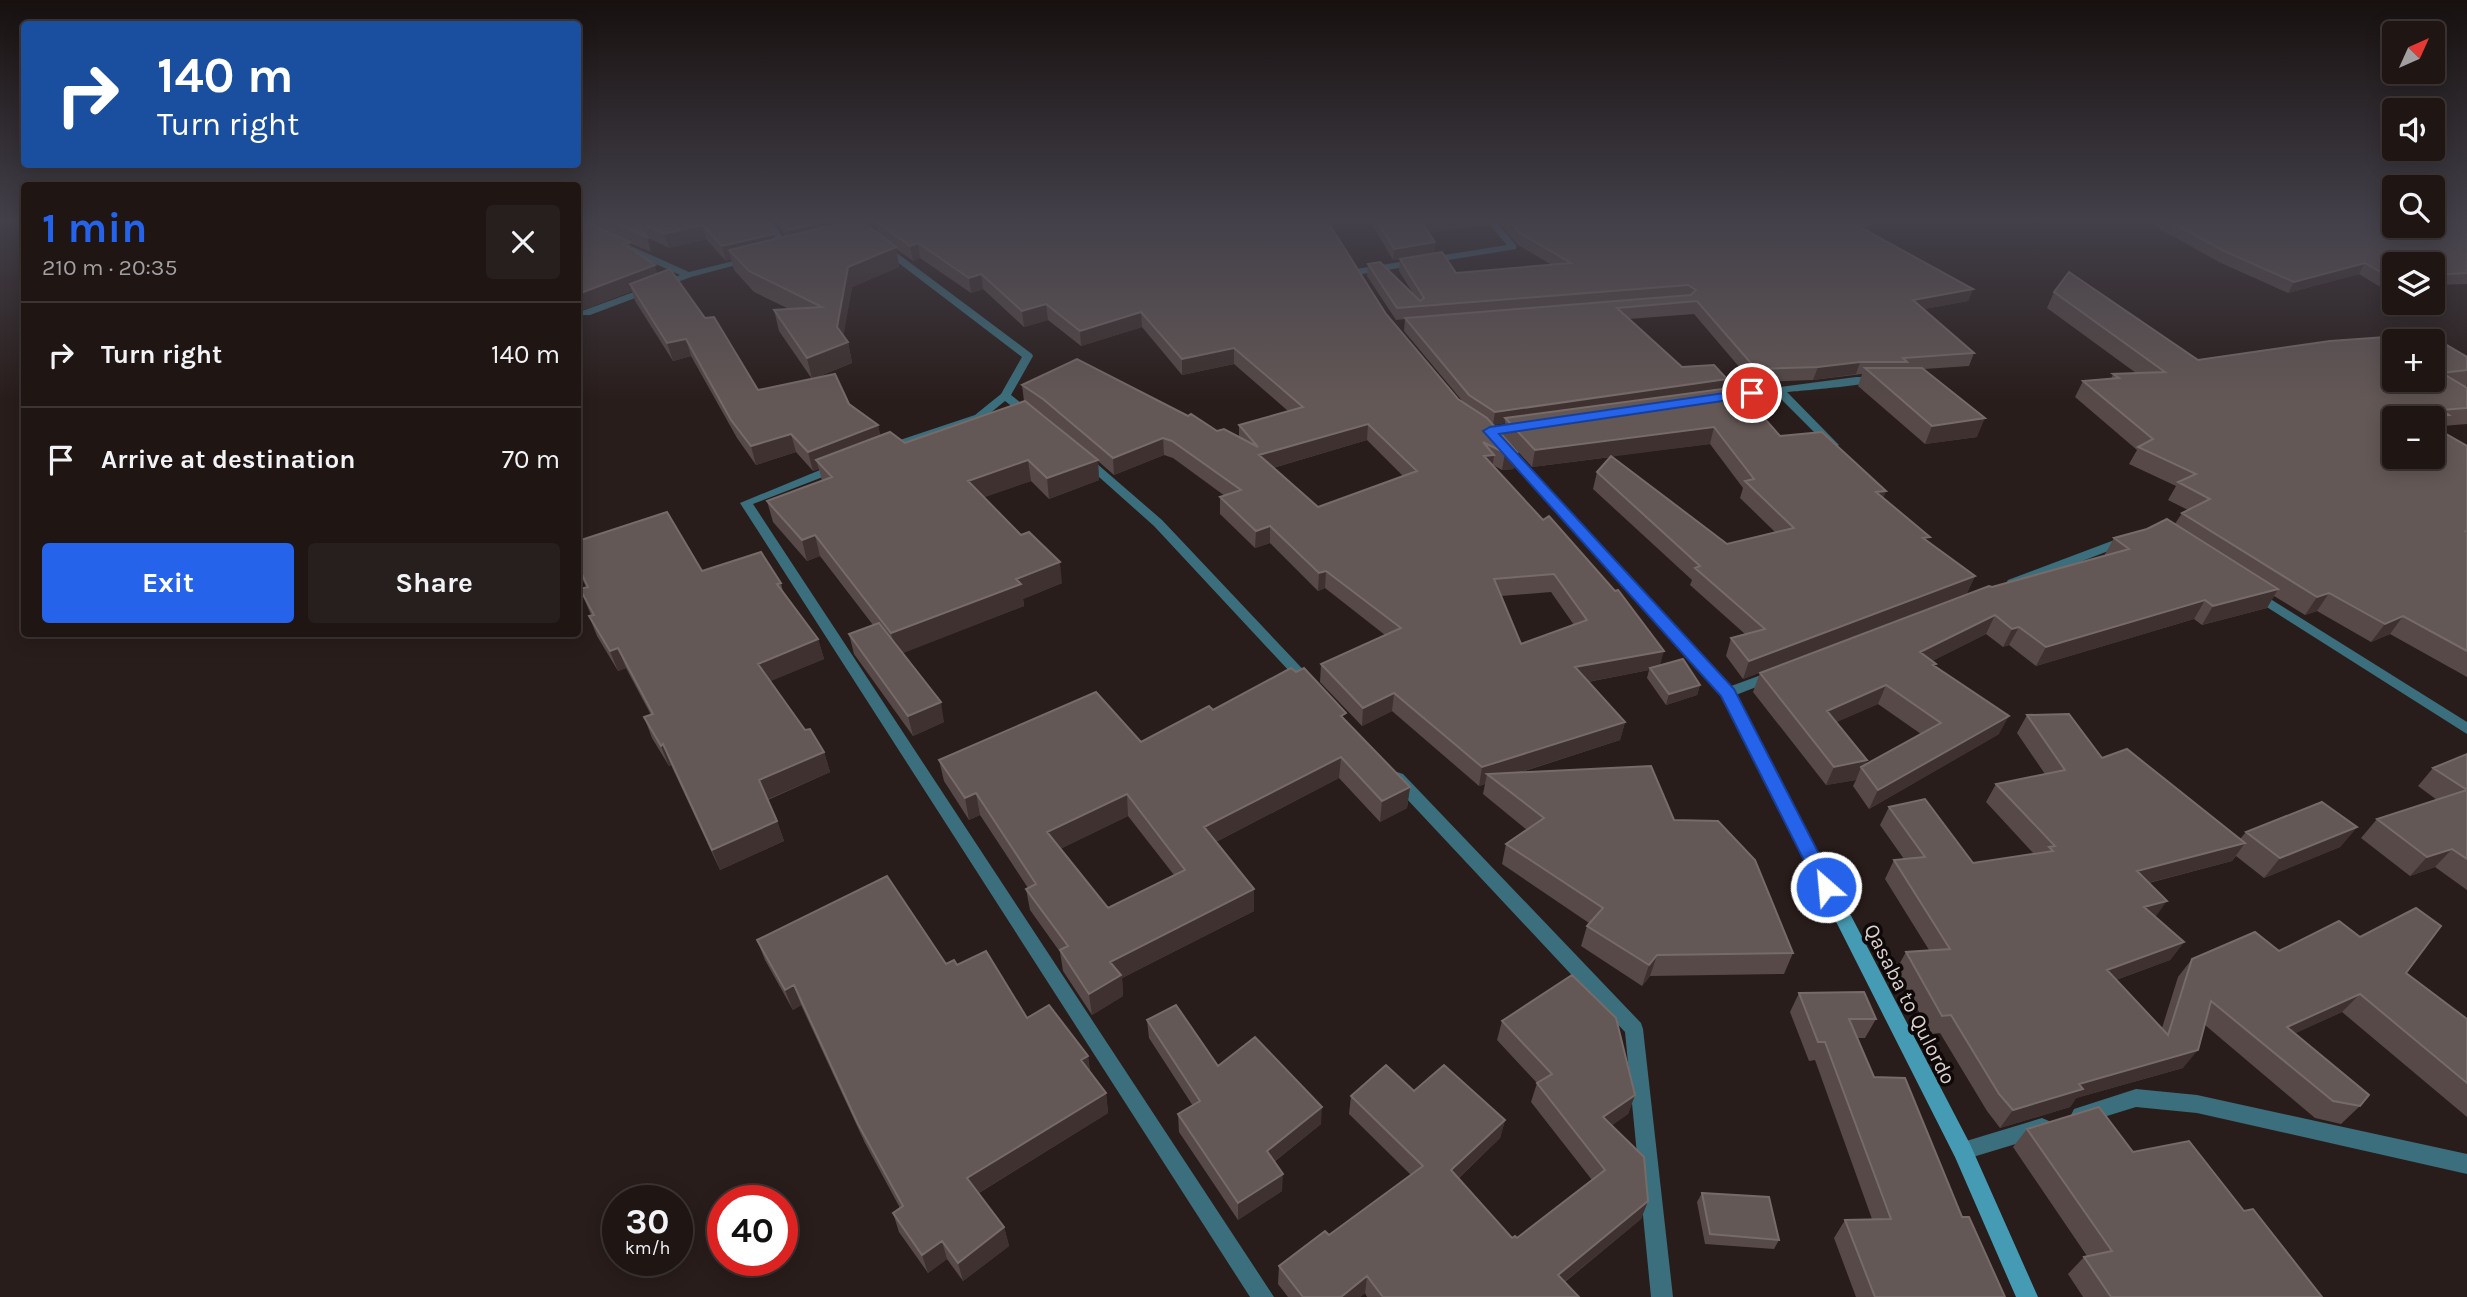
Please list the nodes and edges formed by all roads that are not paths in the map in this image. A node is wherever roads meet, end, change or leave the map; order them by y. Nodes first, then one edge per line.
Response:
1 (676, 280) edge
2 (926, 280) edge
3 (586, 313) dead end
4 (1895, 380) edge
5 (1777, 389) junction
6 (1006, 396) junction
7 (1714, 399) edge
8 (1048, 428) edge
9 (1490, 431) edge
10 (1069, 444) edge
11 (1844, 454) edge
12 (2144, 533) edge
13 (2244, 586) edge
14 (2001, 588) edge
15 (1780, 673) edge
16 (1728, 693) junction
17 (1320, 695) edge
18 (2467, 729) edge
19 (1386, 766) edge
20 (1963, 1151) junction
21 (2467, 1164) edge
22 (1263, 1297) edge
23 (1662, 1297) edge
24 (2026, 1297) edge

1 - 3 street
2 - 6 street
4 - 5 street
5 - 7 street
5 - 11 street
6 - 8 street
6 - 22 street
9 - 16 street, Qasaba to Qulordo
10 - 17 street
12 - 14 street
13 - 18 street
15 - 16 street
16 - 20 street, Qasaba to Qulordo
19 - 23 street
20 - 21 street
20 - 24 street, Qasaba to Qulordo

